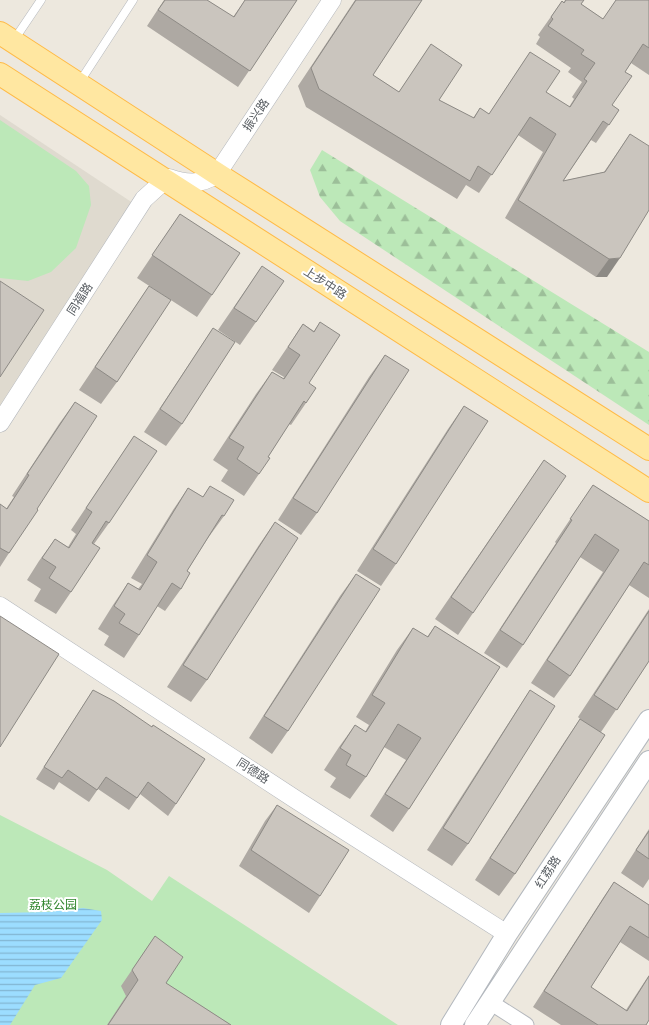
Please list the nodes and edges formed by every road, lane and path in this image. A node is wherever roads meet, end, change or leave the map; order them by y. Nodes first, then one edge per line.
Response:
1 (41, 0) edge
2 (133, 0) edge
3 (332, 0) edge
4 (7, 37) edge
5 (0, 74) edge
6 (78, 84) junction
7 (217, 174) junction
8 (159, 176) junction
9 (0, 423) edge
10 (649, 449) edge
11 (649, 491) edge
12 (0, 606) edge
13 (649, 720) edge
14 (649, 761) edge
15 (507, 934) junction
16 (490, 1002) junction
17 (451, 1025) edge
18 (475, 1025) edge
19 (526, 1025) edge

1 - 4 lane
2 - 6 lane
3 - 7 street, 振兴路
4 - 6 main road
5 - 8 main road, 上步中路
6 - 7 main road
7 - 8 street
7 - 10 main road
8 - 9 street, 同福路
8 - 11 main road, 上步中路
12 - 15 street, 同德路
13 - 15 main road, 红荔路
14 - 16 main road, 红荔路
15 - 17 main road, 红荔路
16 - 18 main road, 红荔路
16 - 19 street

